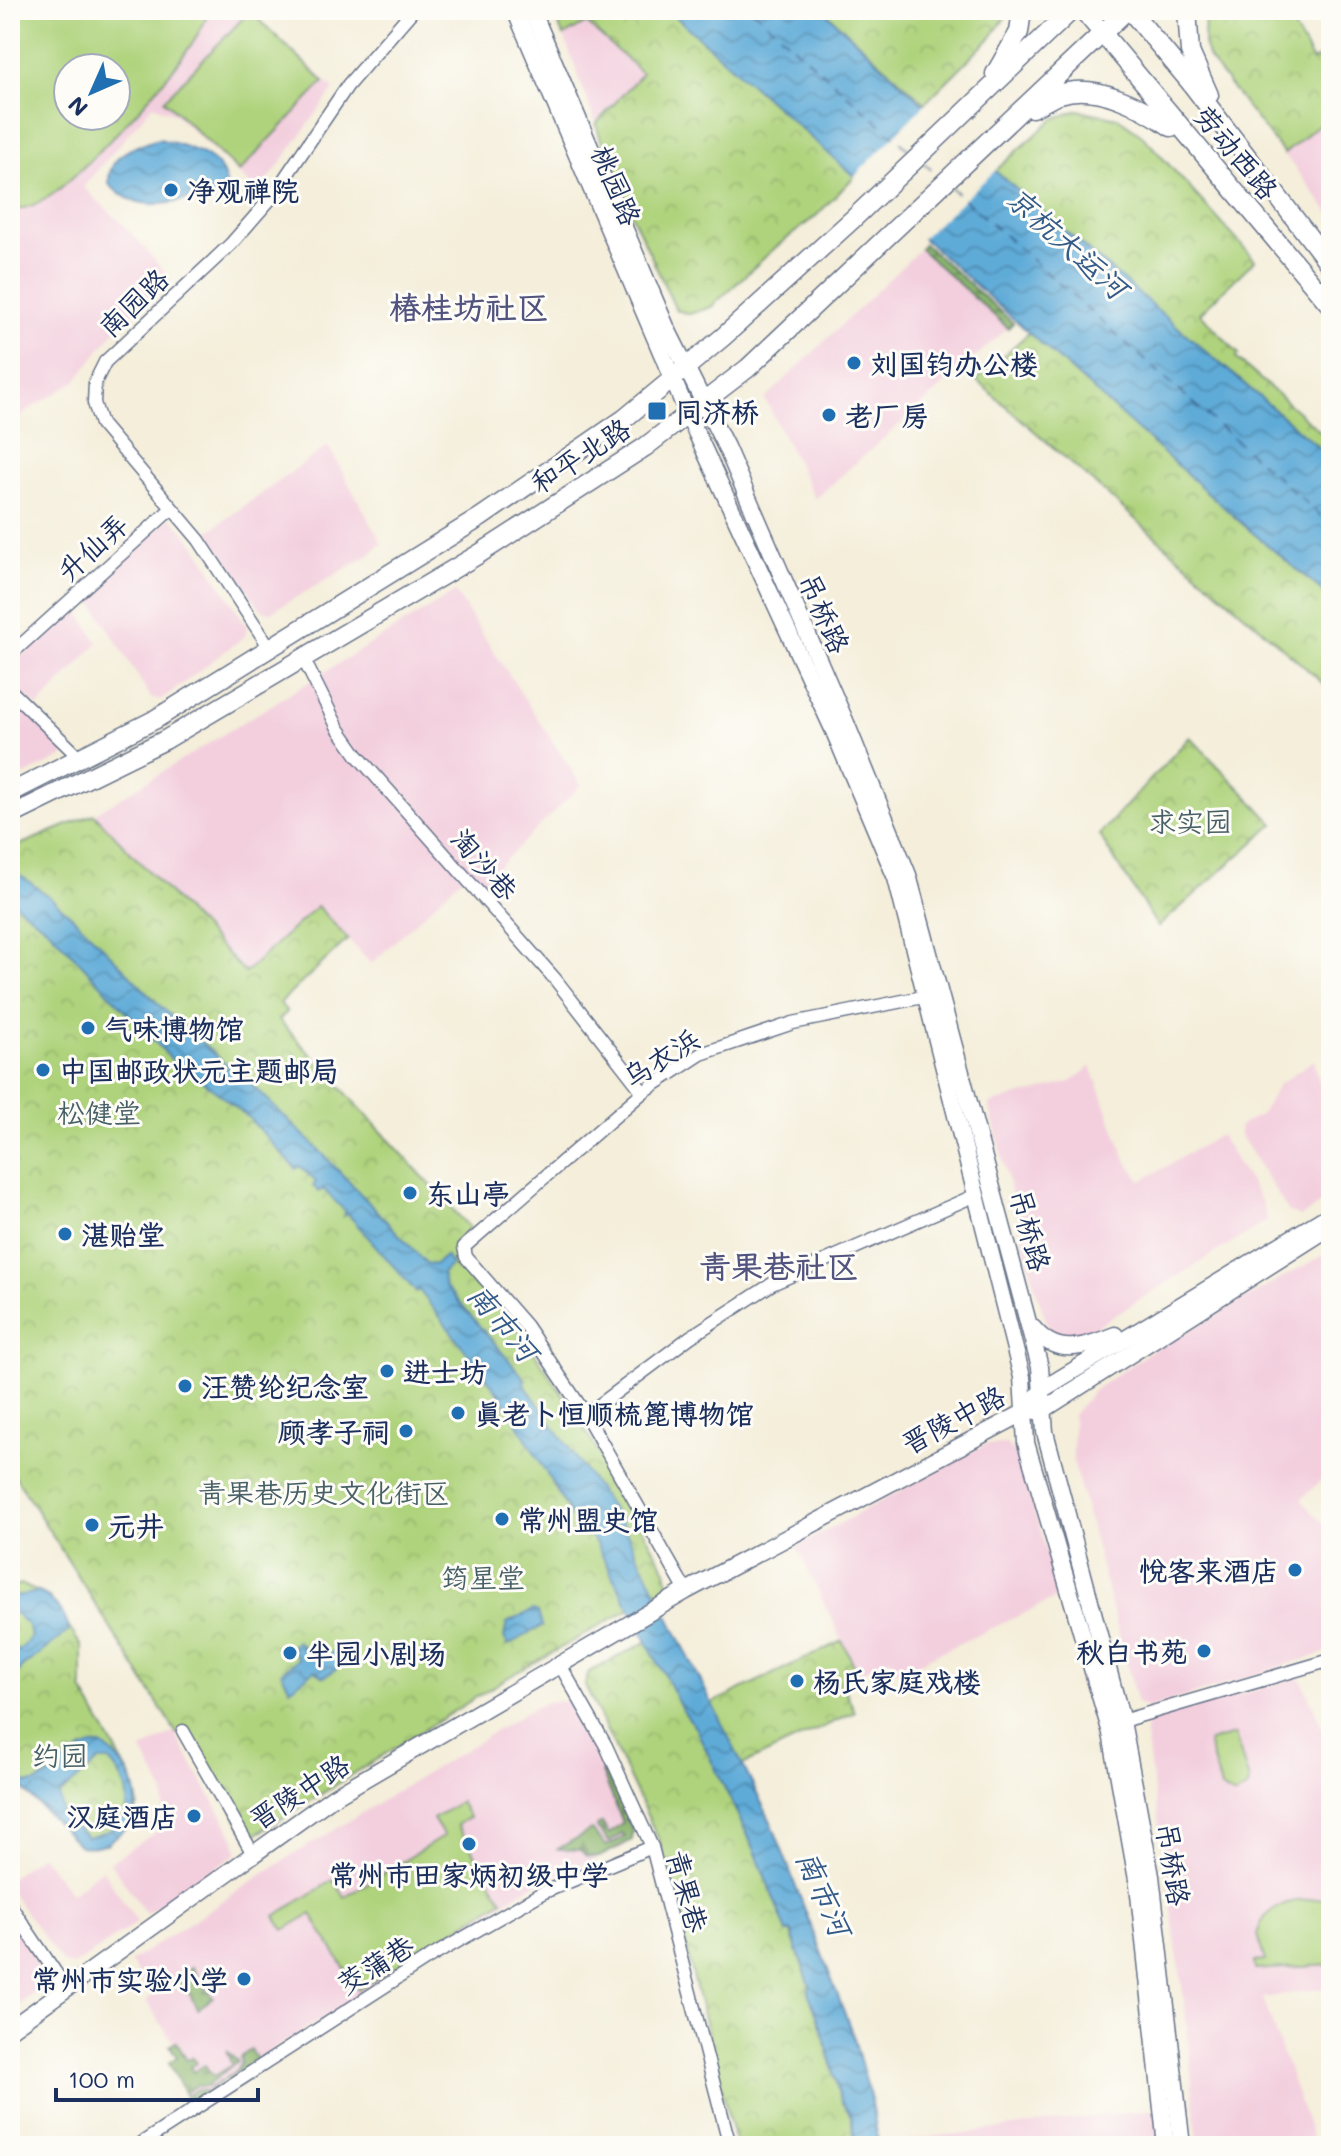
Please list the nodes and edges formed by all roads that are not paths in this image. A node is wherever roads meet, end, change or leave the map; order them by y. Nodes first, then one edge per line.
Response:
1 (413, 10) edge
2 (515, 10) edge
3 (532, 10) edge
4 (1022, 10) edge
5 (1072, 10) edge
6 (1083, 10) edge
7 (1128, 10) edge
8 (1187, 10) edge
9 (1102, 33) junction
10 (984, 94) junction
11 (1012, 118) junction
12 (1221, 123) junction
13 (1193, 143) junction
14 (1331, 266) edge
15 (1331, 306) edge
16 (680, 374) junction
17 (705, 404) junction
18 (689, 417) junction
19 (171, 509) junction
20 (270, 648) junction
21 (10, 655) edge
22 (303, 658) junction
23 (10, 690) edge
24 (81, 759) junction
25 (10, 793) edge
26 (10, 816) edge
27 (928, 996) junction
28 (643, 1092) junction
29 (976, 1195) junction
30 (1331, 1214) edge
31 (1331, 1226) edge
32 (1154, 1319) junction
33 (1028, 1322) junction
34 (1043, 1389) junction
35 (1043, 1410) junction
36 (1025, 1412) junction
37 (586, 1415) junction
38 (686, 1591) junction
39 (1331, 1660) edge
40 (559, 1663) junction
41 (1115, 1723) junction
42 (183, 1731) dead end
43 (652, 1847) junction
44 (252, 1852) junction
45 (10, 1905) edge
46 (66, 1988) junction
47 (10, 2029) edge
48 (137, 2146) edge
49 (730, 2146) edge
50 (1166, 2146) edge
51 (1182, 2146) edge

1 - 19 street, 南园路
2 - 16 main road, 桃园路
3 - 16 main road, 桃园路
4 - 10 main road
5 - 10 main road, 和平北路
6 - 9 main road, 劳动西路
7 - 9 main road, 和平北路
7 - 12 main road, 劳动西路
8 - 12 main road
9 - 11 main road, 和平北路
9 - 13 main road, 劳动西路
10 - 16 main road, 和平北路
11 - 13 main road
11 - 17 main road, 和平北路
12 - 14 main road, 劳动西路
13 - 15 main road, 劳动西路
16 - 17 main road, 吊桥路
16 - 18 main road, 吊桥路
16 - 20 main road, 和平北路
17 - 18 main road, 和平北路
17 - 33 main road, 吊桥路
18 - 22 main road, 和平北路
18 - 27 main road, 吊桥路
19 - 20 street, 南园路
19 - 21 street, 升仙弄
20 - 24 main road, 和平北路
22 - 26 main road, 和平北路
22 - 28 street, 淘沙巷
23 - 24 street
24 - 25 main road, 和平北路
27 - 28 street, 乌衣浜
27 - 29 main road, 吊桥路
28 - 37 street, 乌衣浜
29 - 36 main road, 吊桥路
29 - 37 street
30 - 32 main road, 晋陵中路
31 - 35 main road, 晋陵中路
32 - 33 main road
32 - 34 main road, 晋陵中路
33 - 34 main road, 吊桥路
34 - 35 main road, 吊桥路
34 - 36 main road, 晋陵中路
35 - 36 main road
35 - 41 main road, 吊桥路
36 - 38 main road, 晋陵中路
36 - 41 main road, 吊桥路
37 - 38 street
38 - 40 main road, 晋陵中路
39 - 41 street
40 - 43 street, 青果巷
40 - 44 main road, 晋陵中路
41 - 50 main road, 吊桥路
41 - 51 main road, 吊桥路
42 - 44 street
43 - 48 street, 茭蒲巷
43 - 49 street, 青果巷
44 - 46 main road, 晋陵中路
45 - 46 street
46 - 47 main road, 晋陵中路

